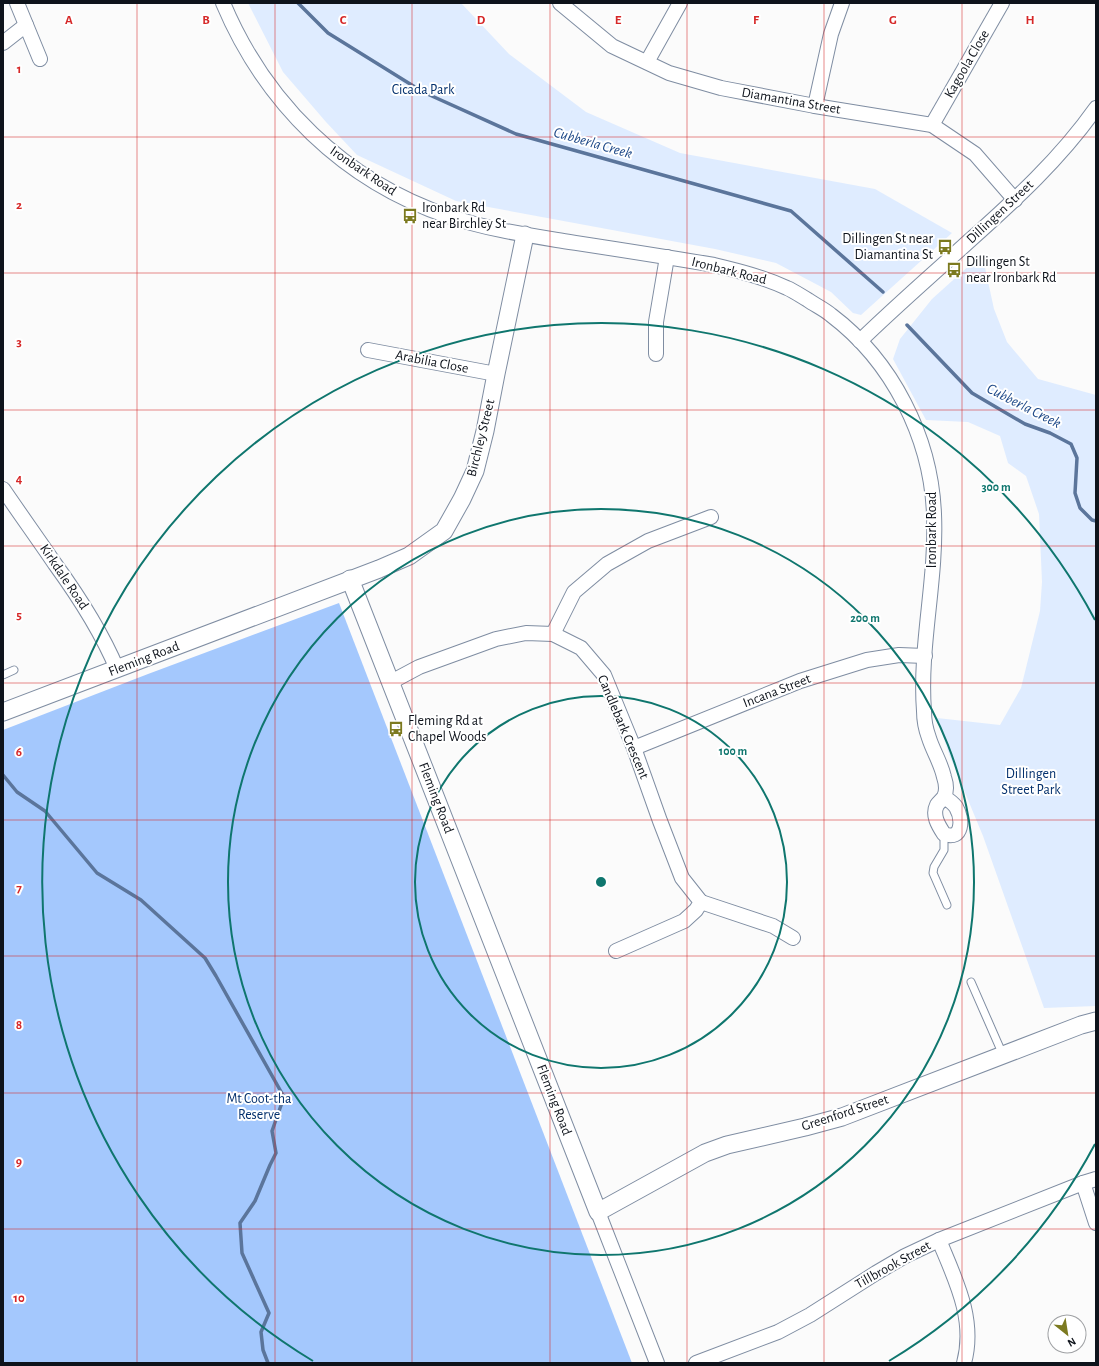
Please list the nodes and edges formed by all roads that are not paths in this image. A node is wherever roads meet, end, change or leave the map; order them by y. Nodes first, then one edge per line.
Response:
1 (17, 3) edge
2 (223, 3) edge
3 (560, 3) edge
4 (680, 3) edge
5 (842, 3) edge
6 (1002, 3) edge
7 (26, 25) junction
8 (3, 43) edge
9 (40, 59) dead end
10 (647, 62) junction
11 (815, 106) junction
12 (1094, 114) edge
13 (932, 125) junction
14 (1015, 200) junction
15 (525, 235) junction
16 (667, 257) junction
17 (860, 341) junction
18 (368, 350) dead end
19 (656, 354) dead end
20 (496, 374) junction
21 (3, 489) edge
22 (711, 517) dead end
23 (350, 579) junction
24 (553, 634) junction
25 (925, 656) junction
26 (117, 668) junction
27 (14, 670) dead end
28 (3, 675) edge
29 (391, 682) junction
30 (3, 712) edge
31 (634, 748) junction
32 (944, 797) junction
33 (944, 834) junction
34 (701, 902) junction
35 (947, 905) dead end
36 (793, 938) dead end
37 (616, 951) dead end
38 (971, 982) dead end
39 (1096, 1021) edge
40 (1003, 1055) junction
41 (1096, 1179) edge
42 (1082, 1183) junction
43 (598, 1212) junction
44 (1096, 1223) edge
45 (939, 1240) junction
46 (656, 1363) edge
47 (696, 1363) edge
48 (964, 1363) edge

1 - 7 street
2 - 15 street, Ironbark Road
3 - 10 street, Diamantina Street
4 - 10 street
5 - 11 street
6 - 13 street, Kagoola Close
7 - 8 street
7 - 9 street
10 - 11 street, Diamantina Street
11 - 13 street, Diamantina Street
12 - 14 street, Dillingen Street
13 - 14 street, Diamantina Street
14 - 17 street, Dillingen Street
15 - 16 street, Ironbark Road
15 - 20 street, Birchley Street
16 - 17 street, Ironbark Road
16 - 19 street
17 - 25 street, Ironbark Road
18 - 20 street, Arabilia Close
20 - 23 street, Birchley Street
21 - 26 street, Kirkdale Road
22 - 24 street
23 - 26 street, Fleming Road
23 - 29 street, Fleming Road
24 - 29 street, Candlebark Crescent
24 - 31 street, Candlebark Crescent
25 - 31 street, Incana Street
25 - 32 street, Ironbark Road
26 - 30 street, Fleming Road
27 - 28 lane
29 - 43 street, Fleming Road
31 - 34 street, Candlebark Crescent
32 - 33 street, Ironbark Road
32 - 33 street
33 - 35 lane
34 - 36 street
34 - 37 street
38 - 40 lane
39 - 40 street, Greenford Street
40 - 43 street, Greenford Street
41 - 42 street, Tillbrook Street
42 - 44 street
42 - 45 street, Tillbrook Street
43 - 46 street, Fleming Road
45 - 47 street, Tillbrook Street
45 - 48 street

